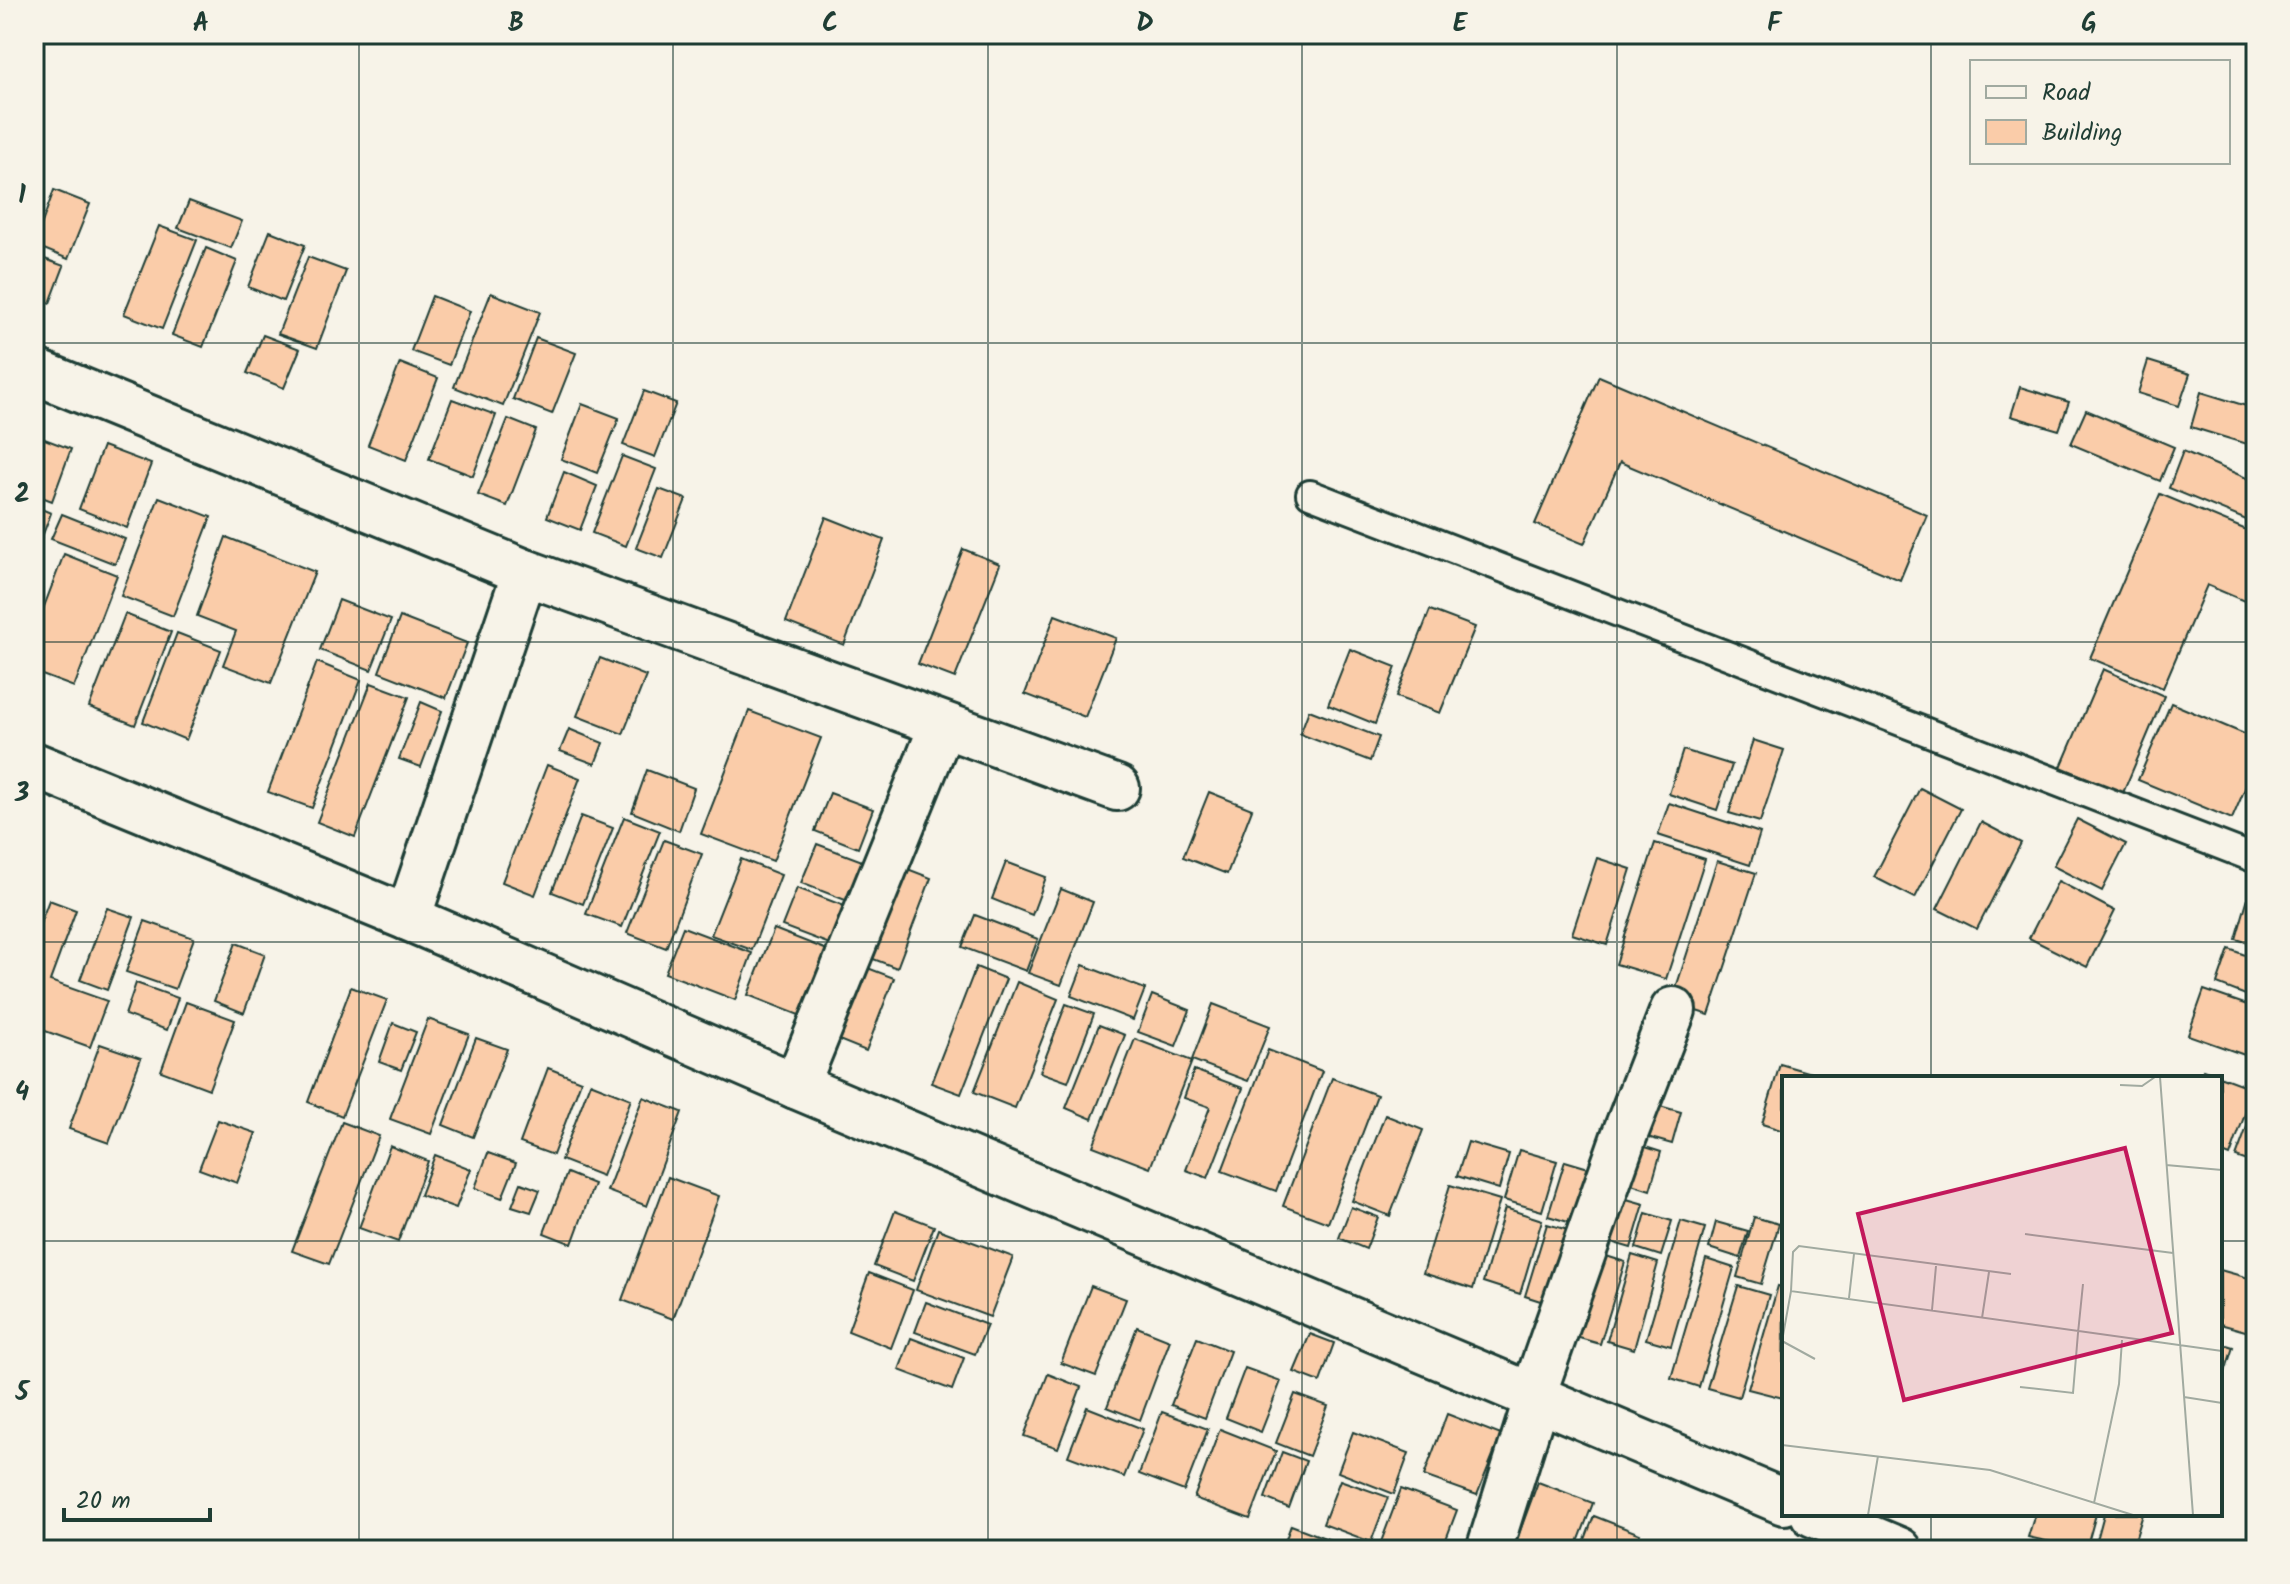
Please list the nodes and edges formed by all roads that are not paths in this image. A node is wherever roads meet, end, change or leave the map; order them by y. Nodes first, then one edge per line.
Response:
1 (34, 371) edge
2 (1310, 494) dead end
3 (525, 572) junction
4 (942, 726) junction
5 (34, 765) edge
6 (1117, 788) dead end
7 (2256, 859) edge
8 (408, 918) junction
9 (1673, 1010) dead end
10 (796, 1086) junction
11 (1535, 1396) junction
12 (1782, 1501) edge
13 (1817, 1516) edge
14 (1882, 1547) edge
15 (1489, 1550) edge

1 - 3 street
2 - 7 lane
3 - 4 street
3 - 8 street
4 - 6 street
4 - 10 street
5 - 8 street
8 - 10 street
9 - 11 street
10 - 11 street
11 - 12 street
11 - 15 street
13 - 14 street

